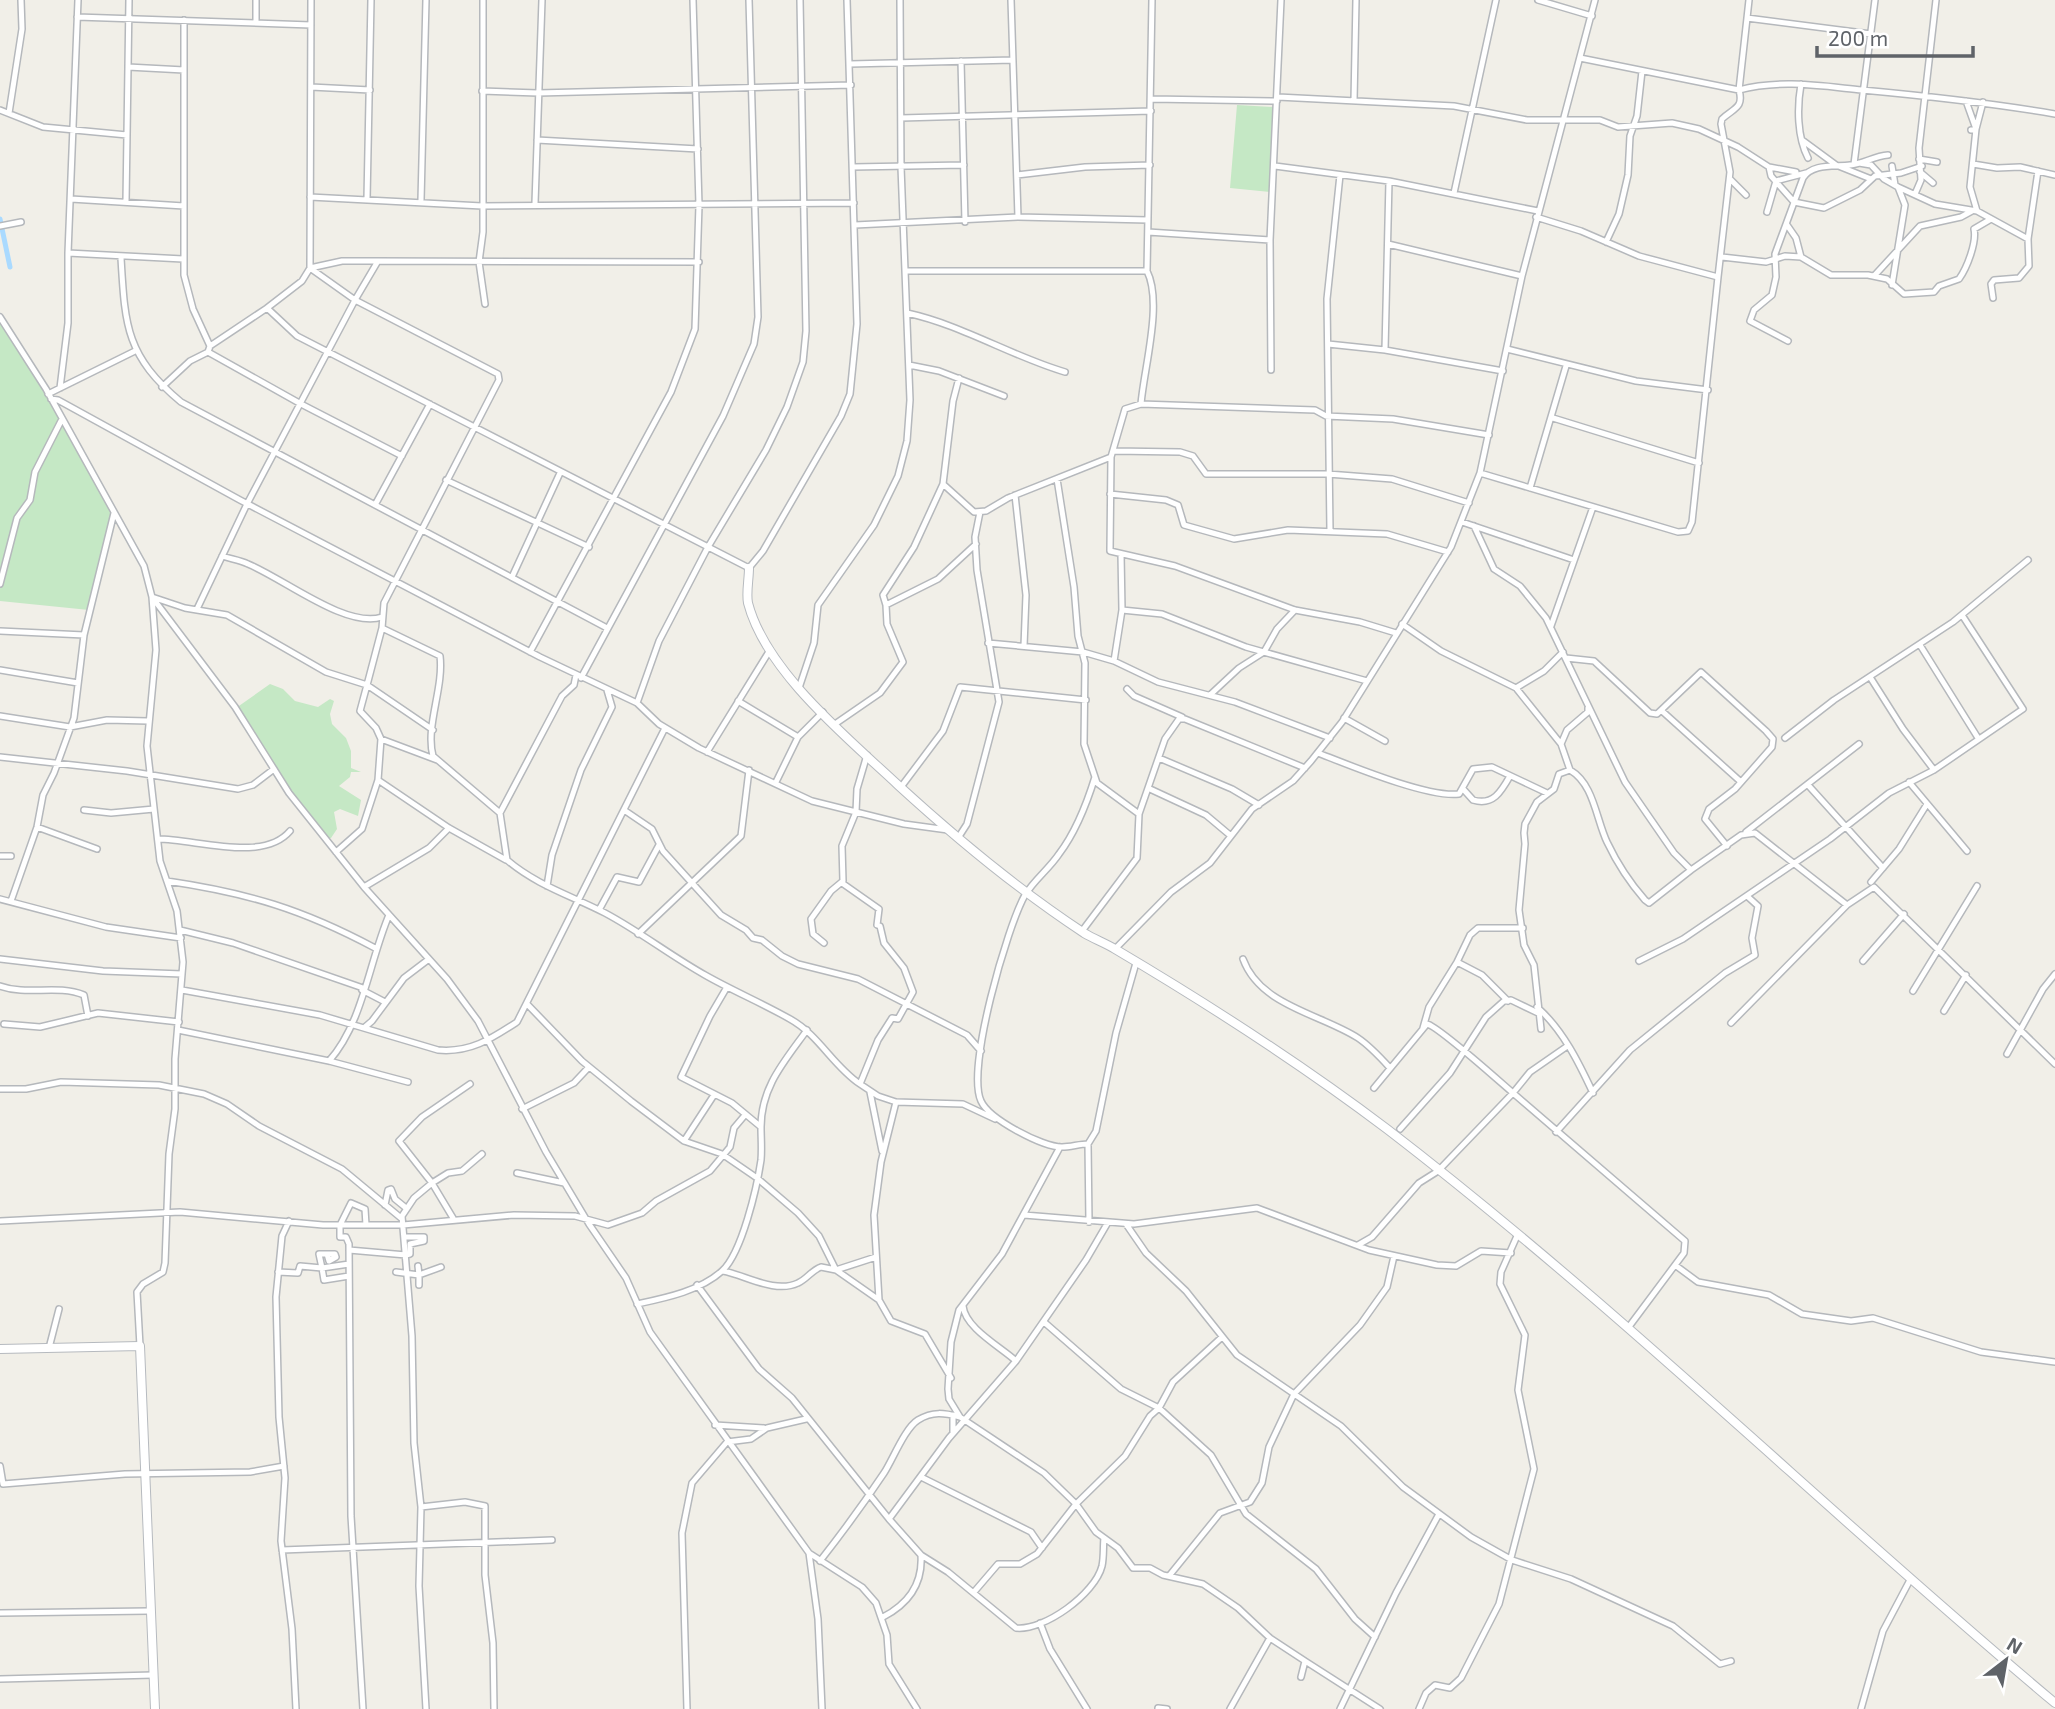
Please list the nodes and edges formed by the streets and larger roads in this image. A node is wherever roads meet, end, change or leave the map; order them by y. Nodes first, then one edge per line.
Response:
1 (21, 0) edge
2 (78, 0) edge
3 (128, 0) edge
4 (256, 0) edge
5 (311, 0) edge
6 (371, 0) edge
7 (426, 0) edge
8 (483, 0) edge
9 (542, 0) edge
10 (693, 0) edge
11 (749, 0) edge
12 (800, 0) edge
13 (847, 0) edge
14 (900, 0) edge
15 (1011, 0) edge
16 (1152, 0) edge
17 (1281, 0) edge
18 (1356, 0) edge
19 (1496, 0) edge
20 (1538, 0) edge
21 (1595, 0) edge
22 (1749, 0) edge
23 (1875, 0) edge
24 (1936, 0) edge
25 (1592, 16) junction
26 (77, 17) junction
27 (128, 18) junction
28 (1747, 18) junction
29 (184, 20) junction
30 (256, 23) junction
31 (311, 25) junction
32 (1871, 34) junction
33 (1580, 58) junction
34 (1013, 60) junction
35 (961, 61) junction
36 (850, 64) junction
37 (900, 64) junction
38 (128, 67) junction
39 (184, 70) junction
40 (1642, 71) junction
41 (1801, 84) junction
42 (801, 85) junction
43 (851, 85) junction
44 (751, 87) junction
45 (311, 88) junction
46 (696, 89) junction
47 (370, 90) junction
48 (1739, 90) junction
49 (1864, 90) junction
50 (482, 91) junction
51 (538, 93) junction
52 (1926, 96) junction
53 (1152, 99) junction
54 (1277, 99) junction
55 (1354, 101) junction
56 (1966, 102) junction
57 (1983, 102) junction
58 (1470, 109) junction
59 (0, 110) edge
60 (1151, 111) junction
61 (9, 113) junction
62 (2055, 114) edge
63 (1015, 115) junction
64 (963, 116) junction
65 (901, 118) junction
66 (1563, 119) junction
67 (1633, 127) junction
68 (1973, 129) junction
69 (74, 132) junction
70 (127, 135) junction
71 (537, 140) junction
72 (1802, 140) junction
73 (1725, 141) junction
74 (698, 149) junction
75 (1888, 155) dead end
76 (1808, 158) dead end
77 (1870, 158) junction
78 (1937, 162) dead end
79 (1856, 164) junction
80 (1973, 164) junction
81 (964, 165) junction
82 (1150, 165) junction
83 (1836, 165) junction
84 (1871, 165) junction
85 (1275, 166) junction
86 (1769, 166) junction
87 (1892, 166) dead end
88 (1921, 166) junction
89 (853, 167) junction
90 (901, 167) junction
91 (2038, 171) junction
92 (1806, 173) junction
93 (1894, 174) junction
94 (1017, 175) junction
95 (1340, 175) junction
96 (2055, 175) edge
97 (1881, 176) junction
98 (1730, 179) junction
99 (1871, 179) junction
100 (1389, 181) junction
101 (1776, 181) junction
102 (1933, 183) dead end
103 (1896, 186) junction
104 (1454, 192) junction
105 (1915, 194) junction
106 (1746, 195) dead end
107 (310, 197) junction
108 (71, 199) junction
109 (368, 199) junction
110 (421, 200) junction
111 (125, 202) junction
112 (854, 202) junction
113 (1794, 202) junction
114 (536, 203) junction
115 (754, 204) junction
116 (804, 204) junction
117 (699, 205) junction
118 (184, 206) junction
119 (482, 206) junction
120 (1974, 211) junction
121 (1767, 212) dead end
122 (1537, 214) junction
123 (1018, 217) junction
124 (1991, 219) junction
125 (1148, 220) junction
126 (21, 222) dead end
127 (965, 222) junction
128 (904, 224) junction
129 (3, 225) edge
130 (855, 225) junction
131 (1787, 225) junction
132 (1148, 232) junction
133 (2028, 239) junction
134 (1270, 240) junction
135 (1606, 242) junction
136 (1388, 244) junction
137 (68, 253) junction
138 (1896, 255) junction
139 (1722, 257) junction
140 (1801, 257) junction
141 (121, 258) junction
142 (183, 259) junction
143 (1776, 259) junction
144 (378, 261) junction
145 (479, 262) junction
146 (699, 262) junction
147 (310, 268) junction
148 (905, 271) junction
149 (1147, 271) junction
150 (1522, 276) junction
151 (1874, 276) junction
152 (1718, 277) junction
153 (1892, 285) junction
154 (1993, 298) dead end
155 (355, 300) junction
156 (485, 304) dead end
157 (267, 308) junction
158 (907, 313) junction
159 (0, 317) edge
160 (1788, 341) dead end
161 (1328, 345) junction
162 (209, 349) junction
163 (1507, 349) junction
164 (1385, 350) junction
165 (135, 351) junction
166 (328, 352) junction
167 (909, 365) junction
168 (1566, 366) junction
169 (1271, 370) dead end
170 (1503, 371) junction
171 (1065, 372) dead end
172 (959, 378) junction
173 (162, 387) junction
174 (60, 388) junction
175 (1708, 390) junction
176 (49, 396) junction
177 (1004, 396) dead end
178 (301, 404) junction
179 (430, 404) junction
180 (1140, 404) junction
181 (1326, 416) junction
182 (1553, 418) junction
183 (61, 421) junction
184 (474, 427) junction
185 (1489, 435) junction
186 (275, 453) junction
187 (1112, 454) junction
188 (402, 456) junction
189 (1699, 463) junction
190 (559, 473) junction
191 (1480, 473) junction
192 (1328, 474) junction
193 (1057, 479) junction
194 (446, 480) junction
195 (943, 484) junction
196 (1530, 488) junction
197 (1110, 494) junction
198 (1015, 495) junction
199 (614, 498) junction
200 (1469, 503) junction
201 (247, 504) junction
202 (375, 505) junction
203 (1593, 507) junction
204 (980, 512) junction
205 (114, 513) junction
206 (1462, 522) junction
207 (663, 523) junction
208 (536, 524) junction
209 (1475, 526) junction
210 (422, 531) junction
211 (1329, 531) junction
212 (976, 544) junction
213 (589, 547) junction
214 (708, 547) junction
215 (1448, 552) junction
216 (1121, 554) junction
217 (222, 556) junction
218 (1574, 560) junction
219 (2028, 560) dead end
220 (749, 568) junction
221 (512, 578) junction
222 (394, 580) junction
223 (0, 584) edge
224 (152, 597) junction
225 (556, 601) junction
226 (886, 605) junction
227 (197, 609) junction
228 (1122, 610) junction
229 (1295, 610) junction
230 (1962, 615) junction
231 (382, 617) junction
232 (1402, 625) junction
233 (1550, 627) junction
234 (382, 628) junction
235 (607, 628) junction
236 (0, 631) edge
237 (1396, 633) junction
238 (84, 635) junction
239 (988, 643) junction
240 (1920, 645) junction
241 (1024, 646) junction
242 (770, 650) junction
243 (530, 652) junction
244 (1083, 652) junction
245 (1264, 652) junction
246 (1564, 655) junction
247 (1114, 661) junction
248 (0, 670) edge
249 (578, 676) junction
250 (1870, 677) junction
251 (1367, 681) junction
252 (78, 683) junction
253 (367, 685) junction
254 (799, 688) junction
255 (1516, 688) junction
256 (998, 689) junction
257 (1128, 689) dead end
258 (607, 690) junction
259 (1210, 695) junction
260 (1086, 700) junction
261 (738, 701) junction
262 (637, 703) junction
263 (1588, 705) junction
264 (1662, 711) junction
265 (823, 712) junction
266 (0, 716) edge
267 (1185, 719) junction
268 (1345, 719) junction
269 (148, 721) junction
270 (835, 724) junction
271 (70, 727) junction
272 (665, 728) junction
273 (433, 730) junction
274 (797, 737) junction
275 (1330, 738) junction
276 (1785, 738) dead end
277 (1978, 738) junction
278 (381, 739) junction
279 (1385, 741) dead end
280 (1561, 744) junction
281 (1859, 744) dead end
282 (707, 752) junction
283 (1318, 753) junction
284 (867, 755) junction
285 (0, 757) edge
286 (1159, 758) junction
287 (437, 760) junction
288 (57, 764) junction
289 (1305, 768) junction
290 (274, 769) junction
291 (749, 770) junction
292 (1934, 770) junction
293 (1570, 771) junction
294 (151, 775) junction
295 (1510, 776) junction
296 (1095, 777) junction
297 (378, 780) junction
298 (776, 782) junction
299 (1741, 782) junction
300 (1909, 782) junction
301 (1808, 785) junction
302 (901, 787) junction
303 (1150, 789) junction
304 (1464, 789) junction
305 (1547, 793) junction
306 (1927, 804) junction
307 (1259, 805) junction
308 (154, 808) junction
309 (84, 810) dead end
310 (624, 810) junction
311 (856, 812) junction
312 (500, 813) junction
313 (1139, 814) junction
314 (37, 827) junction
315 (1846, 827) junction
316 (449, 828) junction
317 (948, 830) junction
318 (290, 831) dead end
319 (1741, 835) junction
320 (1231, 836) junction
321 (958, 838) junction
322 (158, 839) junction
323 (659, 845) junction
324 (1727, 846) junction
325 (97, 849) dead end
326 (1967, 851) dead end
327 (336, 852) junction
328 (0, 856) edge
329 (11, 856) dead end
330 (507, 860) junction
331 (1792, 864) junction
332 (1883, 868) junction
333 (1690, 870) junction
334 (166, 881) junction
335 (691, 882) junction
336 (1871, 882) dead end
337 (842, 884) junction
338 (547, 886) junction
339 (1977, 886) dead end
340 (364, 887) junction
341 (1026, 892) junction
342 (1747, 896) junction
343 (0, 899) edge
344 (579, 900) junction
345 (11, 901) junction
346 (1847, 905) junction
347 (599, 910) junction
348 (1904, 914) junction
349 (389, 915) junction
350 (1523, 928) junction
351 (180, 929) junction
352 (1082, 931) junction
353 (638, 934) junction
354 (181, 938) junction
355 (824, 943) dead end
356 (375, 948) junction
357 (1939, 949) junction
358 (1115, 950) junction
359 (0, 959) edge
360 (429, 959) junction
361 (1243, 960) dead end
362 (1639, 961) dead end
363 (1863, 961) dead end
364 (1457, 962) junction
365 (1136, 963) junction
366 (182, 974) junction
367 (2055, 974) edge
368 (1966, 975) junction
369 (0, 986) edge
370 (727, 987) junction
371 (363, 989) junction
372 (183, 990) junction
373 (1913, 991) dead end
374 (1508, 1001) junction
375 (385, 1002) junction
376 (527, 1004) junction
377 (907, 1005) junction
378 (1538, 1010) junction
379 (1944, 1011) dead end
380 (88, 1016) junction
381 (179, 1022) junction
382 (352, 1023) junction
383 (1731, 1023) dead end
384 (4, 1024) dead end
385 (365, 1027) junction
386 (1423, 1028) junction
387 (2020, 1028) junction
388 (1541, 1029) dead end
389 (178, 1030) junction
390 (807, 1030) junction
391 (489, 1041) junction
392 (1566, 1046) junction
393 (981, 1052) junction
394 (1465, 1053) junction
395 (2007, 1054) dead end
396 (329, 1061) junction
397 (2055, 1064) edge
398 (589, 1067) junction
399 (1390, 1068) junction
400 (408, 1082) dead end
401 (470, 1084) dead end
402 (860, 1084) junction
403 (176, 1088) junction
404 (1374, 1088) dead end
405 (0, 1089) edge
406 (870, 1092) junction
407 (1513, 1093) junction
408 (1593, 1093) junction
409 (714, 1095) junction
410 (896, 1102) junction
411 (522, 1109) junction
412 (745, 1115) junction
413 (997, 1120) junction
414 (761, 1127) junction
415 (1400, 1129) dead end
416 (1556, 1132) junction
417 (684, 1141) junction
418 (1088, 1144) junction
419 (1060, 1147) junction
420 (482, 1154) dead end
421 (722, 1154) junction
422 (883, 1155) junction
423 (1438, 1171) junction
424 (517, 1173) dead end
425 (757, 1178) junction
426 (432, 1183) junction
427 (564, 1183) junction
428 (385, 1205) junction
429 (406, 1208) junction
430 (169, 1213) junction
431 (1024, 1215) junction
432 (453, 1219) junction
433 (0, 1221) edge
434 (289, 1221) junction
435 (587, 1221) junction
436 (1089, 1222) junction
437 (1107, 1224) junction
438 (1126, 1224) junction
439 (340, 1225) junction
440 (366, 1225) junction
441 (403, 1225) junction
442 (1517, 1236) junction
443 (405, 1237) junction
444 (1358, 1245) junction
445 (349, 1250) junction
446 (1511, 1253) junction
447 (327, 1254) dead end
448 (406, 1255) junction
449 (1394, 1256) junction
450 (876, 1257) junction
451 (349, 1264) junction
452 (1675, 1265) junction
453 (418, 1266) dead end
454 (441, 1267) dead end
455 (322, 1268) junction
456 (836, 1270) junction
457 (723, 1271) junction
458 (278, 1272) junction
459 (396, 1272) dead end
460 (407, 1272) junction
461 (418, 1275) junction
462 (349, 1276) junction
463 (419, 1285) dead end
464 (697, 1286) junction
465 (398, 1287) dead end
466 (408, 1287) junction
467 (879, 1300) junction
468 (637, 1304) junction
469 (963, 1306) junction
470 (59, 1309) dead end
471 (1044, 1322) junction
472 (1628, 1328) junction
473 (1222, 1337) junction
474 (140, 1346) junction
475 (49, 1348) junction
476 (0, 1349) edge
477 (1016, 1362) junction
478 (2055, 1362) edge
479 (951, 1378) junction
480 (1294, 1394) junction
481 (1159, 1409) junction
482 (953, 1415) junction
483 (806, 1419) junction
484 (962, 1420) junction
485 (715, 1425) junction
486 (767, 1428) junction
487 (953, 1433) junction
488 (727, 1442) junction
489 (0, 1466) edge
490 (284, 1466) junction
491 (146, 1473) junction
492 (921, 1477) junction
493 (869, 1493) junction
494 (1076, 1504) junction
495 (421, 1507) junction
496 (1241, 1507) junction
497 (1439, 1514) junction
498 (888, 1519) junction
499 (1104, 1538) junction
500 (552, 1540) dead end
501 (487, 1541) junction
502 (419, 1544) junction
503 (354, 1547) junction
504 (1042, 1548) junction
505 (282, 1550) junction
506 (809, 1553) junction
507 (921, 1555) junction
508 (1512, 1560) junction
509 (820, 1561) junction
510 (1169, 1576) junction
511 (1910, 1580) junction
512 (974, 1592) junction
513 (149, 1611) junction
514 (0, 1613) edge
515 (883, 1617) junction
516 (1040, 1623) junction
517 (1375, 1637) junction
518 (1270, 1638) junction
519 (1305, 1661) junction
520 (1731, 1661) dead end
521 (153, 1675) junction
522 (1301, 1676) dead end
523 (0, 1679) edge
524 (1351, 1690) junction
525 (2055, 1703) edge
526 (155, 1709) edge
527 (296, 1709) edge
528 (363, 1709) edge
529 (426, 1709) edge
530 (494, 1709) edge
531 (687, 1709) edge
532 (822, 1709) edge
533 (917, 1709) edge
534 (1087, 1709) edge
535 (1158, 1709) edge
536 (1167, 1709) edge
537 (1230, 1709) edge
538 (1340, 1709) edge
539 (1380, 1709) edge
540 (1419, 1709) edge
541 (1861, 1709) edge

1 - 61 street
2 - 26 street
3 - 27 street
4 - 30 street
5 - 31 street
6 - 47 street
7 - 110 street
8 - 50 street
9 - 51 street
10 - 46 street
11 - 44 street
12 - 42 street
13 - 36 street
14 - 37 street
15 - 34 street
16 - 53 street
17 - 54 street
18 - 55 street
19 - 58 street
20 - 25 street
21 - 25 street
22 - 28 street
23 - 32 street
24 - 52 street
25 - 33 street
26 - 27 street
26 - 69 street
27 - 29 street
27 - 38 street
28 - 32 street
28 - 48 street
29 - 30 street
29 - 39 street
30 - 31 street
31 - 45 street
32 - 49 street
33 - 40 street
33 - 66 street
34 - 35 street
34 - 63 street
35 - 37 street
35 - 64 street
36 - 37 street
36 - 43 street
37 - 65 street
38 - 39 street
38 - 70 street
39 - 118 street
40 - 48 street
40 - 67 street
41 - 48 street
41 - 49 street
41 - 72 street
42 - 43 street
42 - 44 street
42 - 116 street
43 - 89 street
44 - 46 street
44 - 115 street
45 - 47 street
45 - 107 street
46 - 51 street
46 - 74 street
47 - 109 street
48 - 73 street
49 - 52 street
49 - 79 street
50 - 51 street
50 - 119 street
51 - 71 street
52 - 56 street
52 - 88 street
53 - 54 street
53 - 60 street
54 - 55 street
54 - 85 street
55 - 58 street
56 - 57 street
56 - 68 street
57 - 62 street
57 - 68 street
58 - 66 street
58 - 104 street
59 - 61 street
60 - 63 street
60 - 82 street
61 - 69 street
63 - 64 street
63 - 94 street
64 - 65 street
64 - 81 street
65 - 90 street
66 - 67 street
66 - 122 street
67 - 73 street
67 - 135 street
68 - 80 street
69 - 70 street
69 - 108 street
70 - 111 street
71 - 74 street
71 - 114 street
72 - 76 street
72 - 83 street
73 - 86 street
73 - 98 street
74 - 117 street
75 - 77 street
77 - 79 street
77 - 84 street
78 - 88 street
79 - 83 street
79 - 84 street
80 - 91 street
80 - 120 street
81 - 90 street
81 - 127 street
82 - 94 street
82 - 125 street
83 - 92 street
83 - 99 street
84 - 97 street
85 - 95 street
85 - 134 street
86 - 92 street
86 - 101 street
87 - 93 street
88 - 93 street
88 - 102 street
88 - 105 street
89 - 90 street
89 - 112 street
90 - 128 street
91 - 96 street
91 - 133 street
92 - 101 street
92 - 113 street
93 - 97 street
93 - 103 street
94 - 123 street
95 - 100 street
95 - 161 street
97 - 99 street
97 - 103 street
98 - 106 street
98 - 139 street
99 - 113 street
100 - 104 street
100 - 136 street
101 - 113 street
101 - 121 street
103 - 105 street
103 - 138 street
104 - 122 street
105 - 120 street
107 - 109 street
107 - 147 street
108 - 111 street
108 - 137 street
109 - 110 street
110 - 119 street
111 - 118 street
112 - 116 street
112 - 130 street
113 - 131 street
114 - 117 street
114 - 119 street
115 - 116 street
115 - 117 street
115 - 207 street
116 - 214 street
117 - 146 street
118 - 142 street
119 - 145 street
120 - 124 street
120 - 138 street
122 - 135 street
122 - 150 street
123 - 125 street
123 - 127 street
124 - 133 street
124 - 153 street
125 - 132 street
126 - 129 street
127 - 128 street
128 - 130 street
128 - 148 street
130 - 220 street
131 - 140 street
131 - 143 street
132 - 134 street
132 - 149 street
133 - 154 street
134 - 169 street
135 - 152 street
136 - 150 street
136 - 164 street
137 - 141 street
137 - 174 street
138 - 151 street
138 - 153 street
139 - 143 street
139 - 152 street
140 - 143 street
140 - 151 street
141 - 142 street
141 - 165 street
142 - 162 street
143 - 160 street
144 - 145 street
144 - 147 street
144 - 155 street
145 - 146 street
145 - 156 street
146 - 199 street
147 - 155 street
147 - 157 street
148 - 149 street
148 - 158 street
149 - 180 street
150 - 163 street
151 - 153 street
152 - 175 street
155 - 166 street
155 - 184 street
157 - 162 street
157 - 166 street
158 - 167 street
158 - 171 street
159 - 176 street
161 - 164 street
161 - 181 street
162 - 173 street
162 - 178 street
163 - 168 street
163 - 170 street
164 - 170 street
165 - 173 street
165 - 174 street
166 - 178 street
166 - 179 street
167 - 172 street
167 - 254 street
168 - 175 street
168 - 182 street
170 - 185 street
172 - 177 street
172 - 195 street
173 - 186 street
174 - 176 street
175 - 189 street
176 - 183 street
176 - 201 street
178 - 186 street
178 - 188 street
179 - 184 street
179 - 188 street
180 - 181 street
180 - 187 street
181 - 185 street
181 - 192 street
182 - 189 street
182 - 196 street
183 - 205 street
183 - 223 street
184 - 190 street
184 - 194 street
185 - 191 street
186 - 201 street
186 - 202 street
187 - 192 street
187 - 193 street
187 - 197 street
188 - 202 street
189 - 203 street
190 - 199 street
190 - 208 street
191 - 196 street
191 - 200 street
192 - 200 street
192 - 211 street
193 - 198 street
193 - 244 street
194 - 208 street
194 - 210 street
195 - 204 street
195 - 226 street
196 - 203 street
197 - 211 street
197 - 216 street
198 - 204 street
198 - 241 street
199 - 207 street
199 - 213 street
200 - 206 street
201 - 217 street
201 - 222 street
202 - 210 street
203 - 218 street
204 - 212 street
205 - 224 street
205 - 238 street
206 - 209 street
206 - 215 street
207 - 214 street
207 - 235 street
208 - 213 street
208 - 221 street
209 - 218 street
209 - 233 street
210 - 221 street
210 - 222 street
211 - 215 street
212 - 226 street
212 - 239 street
213 - 225 street
214 - 220 street
214 - 262 street
215 - 232 street
216 - 228 street
216 - 229 street
217 - 227 street
217 - 231 street
218 - 233 street
219 - 230 street
220 - 242 street
221 - 225 street
222 - 231 street
222 - 243 street
224 - 227 street
224 - 269 street
224 - 290 street
225 - 235 street
225 - 243 street
226 - 270 street
227 - 253 street
228 - 245 street
228 - 247 street
229 - 237 street
229 - 245 street
230 - 240 street
230 - 277 street
231 - 234 street
232 - 237 street
232 - 255 street
233 - 246 street
234 - 253 street
234 - 273 street
235 - 249 street
236 - 238 street
237 - 251 street
238 - 252 street
239 - 241 street
239 - 256 street
240 - 250 street
240 - 277 street
241 - 244 street
242 - 254 street
242 - 261 street
243 - 249 street
244 - 247 street
244 - 260 street
245 - 251 street
245 - 259 street
246 - 255 street
246 - 263 street
246 - 264 street
247 - 259 street
248 - 252 street
249 - 258 street
249 - 312 street
250 - 276 street
250 - 292 street
251 - 268 street
252 - 271 street
253 - 273 street
253 - 278 street
254 - 265 street
255 - 280 street
256 - 260 street
256 - 302 street
256 - 321 street
257 - 267 street
258 - 262 street
258 - 338 street
259 - 275 street
260 - 296 street
261 - 274 street
261 - 282 street
262 - 272 street
263 - 280 street
263 - 333 street
264 - 299 street
264 - 299 street
265 - 270 street
265 - 274 street
266 - 271 street
267 - 286 street
267 - 289 street
268 - 275 street
268 - 279 street
269 - 271 street
269 - 294 street
270 - 284 street
271 - 288 street
272 - 282 street
272 - 310 street
273 - 287 street
274 - 298 street
275 - 283 street
277 - 292 street
278 - 287 street
278 - 297 street
280 - 293 street
281 - 301 street
282 - 291 street
283 - 289 street
283 - 304 street
284 - 302 street
284 - 311 street
285 - 288 street
286 - 303 street
286 - 307 street
287 - 312 street
288 - 294 street
288 - 314 street
289 - 307 street
290 - 294 street
290 - 327 street
291 - 298 street
291 - 335 street
292 - 300 street
293 - 305 street
293 - 333 street
294 - 308 street
295 - 304 street
295 - 304 street
295 - 305 street
296 - 313 street
296 - 341 street
297 - 316 street
297 - 327 street
298 - 311 street
299 - 324 street
300 - 306 street
300 - 315 street
301 - 315 street
301 - 319 street
302 - 317 street
303 - 313 street
303 - 320 street
305 - 350 street
306 - 326 street
306 - 332 street
307 - 320 street
308 - 309 street
308 - 322 street
310 - 323 street
310 - 344 street
311 - 317 street
311 - 337 street
312 - 330 street
313 - 352 street
314 - 325 street
314 - 345 street
315 - 331 street
315 - 332 street
316 - 330 street
316 - 340 street
317 - 321 street
318 - 322 street
319 - 324 street
319 - 331 street
320 - 358 street
321 - 341 street
322 - 334 street
323 - 335 street
323 - 347 street
324 - 333 street
327 - 340 street
328 - 329 street
330 - 338 street
331 - 342 street
331 - 346 street
332 - 336 street
334 - 351 street
334 - 356 street
335 - 353 street
335 - 377 street
337 - 355 street
337 - 377 street
338 - 344 street
339 - 357 street
340 - 349 street
341 - 352 street
341 - 393 street
342 - 362 street
342 - 408 street
343 - 345 street
344 - 347 street
344 - 376 street
345 - 354 street
346 - 348 street
346 - 383 street
347 - 353 street
348 - 357 street
348 - 363 street
349 - 356 street
349 - 360 street
350 - 364 street
350 - 378 street
351 - 354 street
351 - 371 street
352 - 358 street
353 - 370 street
354 - 366 street
356 - 371 street
357 - 368 street
357 - 373 street
358 - 365 street
359 - 366 street
360 - 375 street
360 - 391 street
361 - 399 street
364 - 374 street
364 - 386 street
365 - 418 street
365 - 423 street
366 - 372 street
367 - 387 street
368 - 379 street
368 - 387 street
369 - 380 street
370 - 390 street
370 - 409 street
371 - 375 street
371 - 382 street
372 - 381 street
372 - 382 street
374 - 378 street
374 - 394 street
375 - 385 street
376 - 391 street
376 - 398 street
377 - 393 street
377 - 402 street
378 - 388 street
378 - 392 street
380 - 381 street
380 - 384 street
381 - 389 street
382 - 385 street
382 - 396 street
385 - 391 street
386 - 394 street
386 - 399 street
387 - 395 street
387 - 397 street
389 - 396 street
389 - 403 street
390 - 402 street
390 - 414 street
391 - 411 street
392 - 407 street
392 - 408 street
393 - 413 street
394 - 407 street
394 - 415 street
396 - 400 street
398 - 411 street
398 - 417 street
399 - 404 street
401 - 426 street
402 - 406 street
403 - 405 street
403 - 428 street
403 - 430 street
406 - 410 street
406 - 422 street
407 - 416 street
407 - 423 street
408 - 416 street
409 - 412 street
409 - 417 street
410 - 413 street
410 - 422 street
411 - 427 street
412 - 414 street
412 - 421 street
413 - 419 street
414 - 425 street
416 - 452 street
417 - 421 street
418 - 419 street
418 - 436 street
419 - 431 street
420 - 426 street
421 - 425 street
421 - 435 street
422 - 450 street
423 - 442 street
423 - 444 street
424 - 427 street
425 - 456 street
425 - 457 street
426 - 429 street
426 - 432 street
427 - 435 street
428 - 429 street
428 - 441 street
429 - 441 street
430 - 433 street
430 - 434 street
430 - 474 street
431 - 436 street
431 - 469 street
432 - 435 street
432 - 441 street
434 - 439 street
434 - 458 street
435 - 468 street
436 - 437 street
437 - 438 street
437 - 471 street
438 - 444 street
438 - 473 street
439 - 440 street
439 - 440 street
439 - 445 street
440 - 441 street
441 - 443 street
442 - 446 street
442 - 472 street
443 - 448 street
443 - 448 street
444 - 449 street
445 - 448 street
445 - 451 street
446 - 449 street
446 - 508 street
447 - 455 street
448 - 460 street
449 - 480 street
450 - 456 street
450 - 467 street
451 - 455 street
451 - 462 street
452 - 472 street
452 - 478 street
453 - 461 street
454 - 461 street
455 - 458 street
455 - 462 street
456 - 457 street
456 - 467 street
457 - 464 street
458 - 490 street
459 - 460 street
460 - 461 street
460 - 466 street
461 - 463 street
462 - 503 street
464 - 468 street
464 - 483 street
465 - 466 street
466 - 495 street
467 - 479 street
468 - 485 street
469 - 477 street
469 - 479 street
470 - 475 street
471 - 477 street
471 - 481 street
472 - 511 street
473 - 480 street
473 - 481 street
474 - 475 street
474 - 491 street
475 - 476 street
477 - 484 street
479 - 484 street
480 - 496 street
480 - 497 street
481 - 494 street
481 - 496 street
482 - 484 street
482 - 487 street
482 - 493 street
483 - 486 street
483 - 493 street
484 - 487 street
484 - 494 street
485 - 486 street
485 - 488 street
486 - 488 street
487 - 492 street
488 - 506 street
488 - 531 street
489 - 491 street
490 - 491 street
490 - 505 street
491 - 513 street
492 - 498 street
492 - 504 street
493 - 498 street
493 - 509 street
494 - 499 street
494 - 504 street
495 - 501 street
495 - 502 street
496 - 510 street
496 - 517 street
497 - 508 street
497 - 517 street
498 - 507 street
499 - 510 street
499 - 516 street
500 - 501 street
501 - 502 street
501 - 530 street
502 - 503 street
502 - 529 street
503 - 505 street
503 - 528 street
504 - 512 street
505 - 527 street
506 - 509 street
506 - 532 street
507 - 512 street
507 - 515 street
508 - 520 street
508 - 540 street
509 - 515 street
510 - 518 street
511 - 525 street
511 - 541 street
512 - 516 street
513 - 514 street
513 - 521 street
515 - 533 street
516 - 534 street
517 - 524 street
518 - 519 street
518 - 537 street
519 - 522 street
519 - 524 street
521 - 523 street
521 - 526 street
524 - 538 street
524 - 539 street
535 - 536 street

